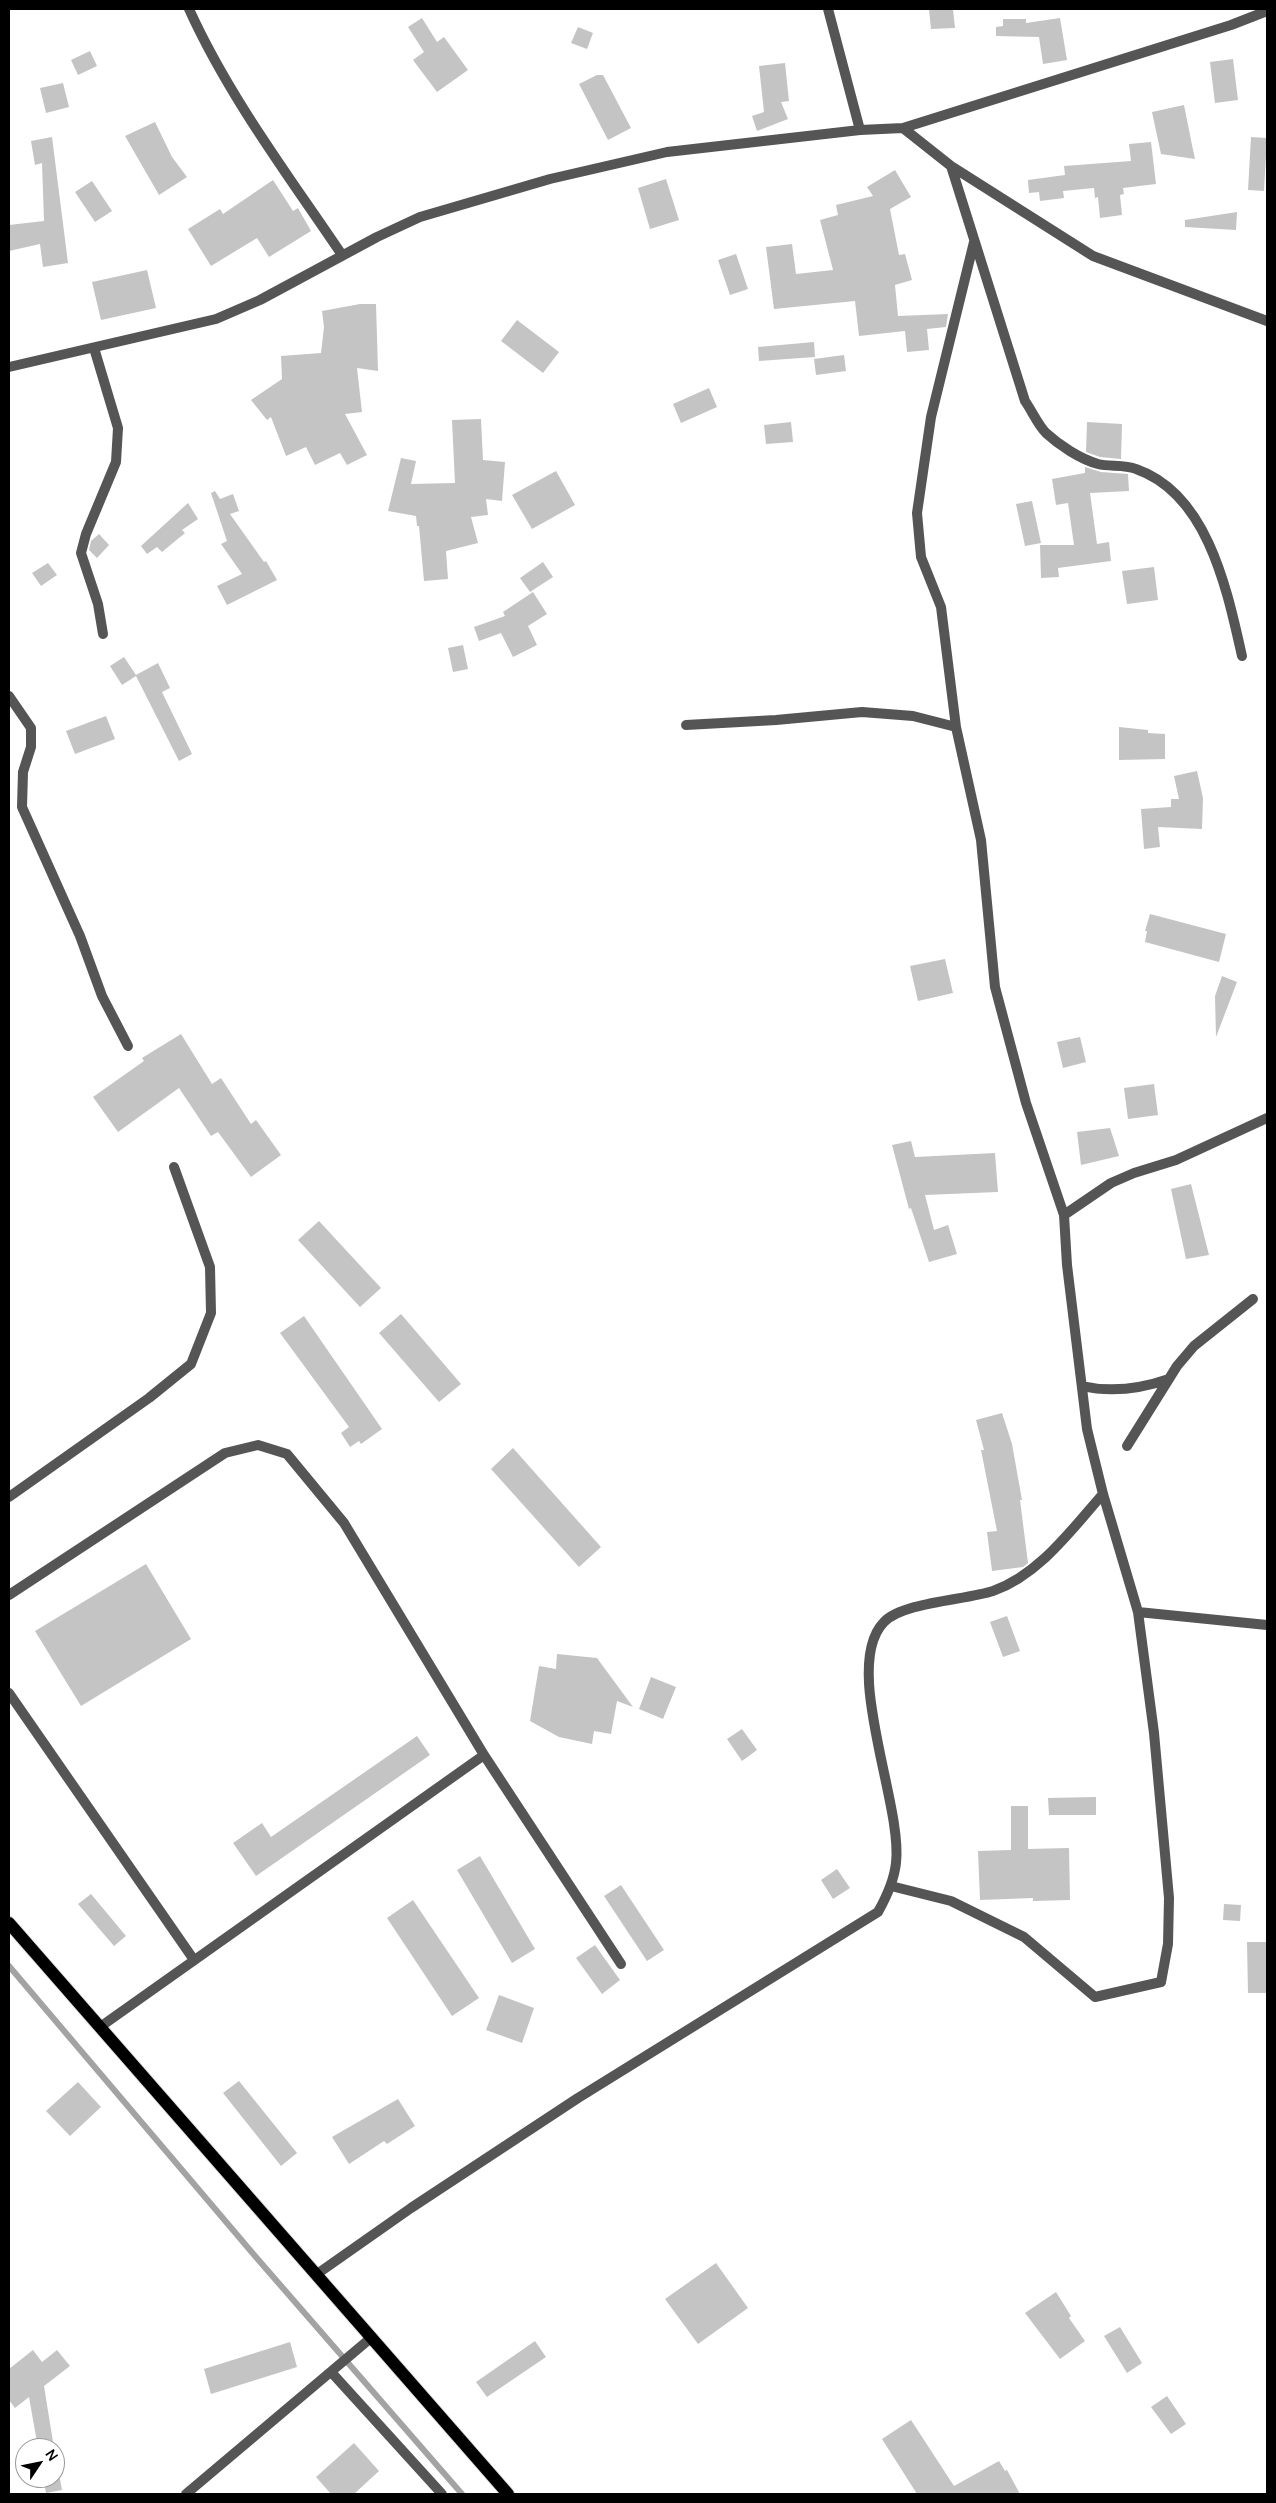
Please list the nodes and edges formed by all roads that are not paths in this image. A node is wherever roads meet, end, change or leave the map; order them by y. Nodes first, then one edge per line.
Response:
1 (189, 9) edge
2 (828, 9) edge
3 (1267, 11) edge
4 (903, 128) junction
5 (860, 130) junction
6 (951, 166) junction
7 (975, 241) junction
8 (342, 255) junction
9 (1267, 321) edge
10 (94, 348) junction
11 (9, 366) edge
12 (104, 634) dead end
13 (1242, 656) dead end
14 (9, 696) edge
15 (686, 725) dead end
16 (956, 728) junction
17 (128, 1046) dead end
18 (1267, 1118) edge
19 (174, 1167) dead end
20 (1064, 1215) junction
21 (1253, 1299) dead end
22 (1169, 1378) junction
23 (1082, 1386) junction
24 (1127, 1446) dead end
25 (1103, 1494) junction
26 (9, 1496) edge
27 (9, 1595) edge
28 (1138, 1612) junction
29 (1267, 1625) edge
30 (9, 1693) edge
31 (484, 1756) junction
32 (892, 1886) junction
33 (9, 1923) edge
34 (194, 1960) junction
35 (621, 1964) dead end
36 (100, 2027) junction
37 (317, 2274) junction
38 (372, 2337) junction
39 (332, 2373) junction
40 (186, 2494) edge
41 (442, 2494) edge
42 (508, 2494) edge

1 - 8 street
2 - 5 street
3 - 4 street
4 - 5 street
4 - 6 street
5 - 8 street
6 - 7 street
6 - 9 street
7 - 13 street
7 - 16 street
8 - 10 street
10 - 11 street
10 - 12 street
14 - 17 street
15 - 16 street
16 - 20 street
18 - 20 street
19 - 26 street
20 - 23 street
21 - 22 street
22 - 23 street
22 - 24 street
23 - 25 street
25 - 28 street
25 - 32 street
27 - 31 street
28 - 29 street
28 - 32 street
30 - 34 street
31 - 34 street
31 - 35 street
32 - 37 street
33 - 36 main road
34 - 36 street
36 - 37 main road
37 - 38 main road
38 - 39 street
38 - 42 main road
39 - 40 street
39 - 41 street

